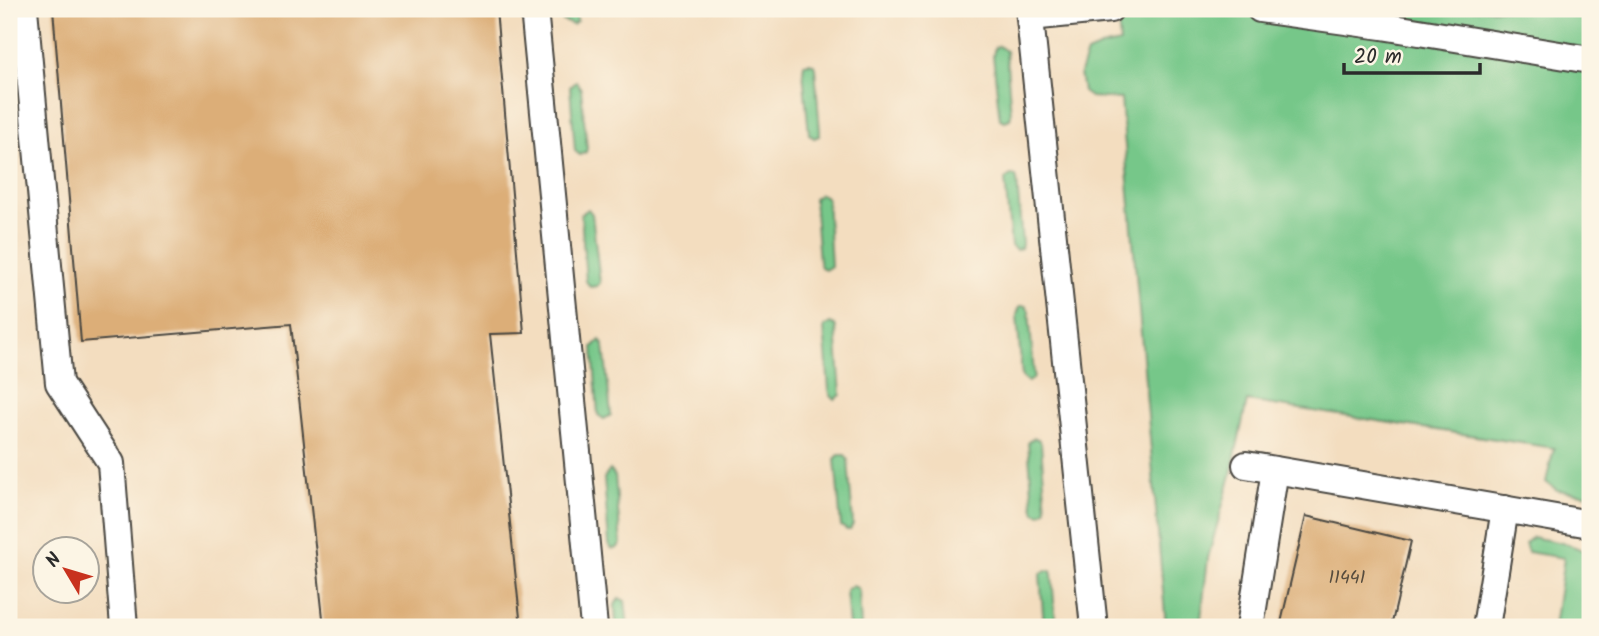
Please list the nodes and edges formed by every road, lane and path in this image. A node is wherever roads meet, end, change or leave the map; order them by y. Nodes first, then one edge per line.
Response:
1 (24, 9) edge
2 (534, 9) edge
3 (1110, 9) edge
4 (1259, 9) edge
5 (1029, 13) edge
6 (1383, 17) edge
7 (1590, 60) edge
8 (1246, 465) dead end
9 (1275, 470) junction
10 (1505, 509) junction
11 (1590, 524) edge
12 (124, 627) edge
13 (594, 627) edge
14 (1094, 627) edge
15 (1250, 627) edge
16 (1486, 627) edge

1 - 12 lane
2 - 13 lane
3 - 5 lane
4 - 6 lane
5 - 14 lane
6 - 7 lane
8 - 9 lane
9 - 10 lane
9 - 15 lane
10 - 11 lane
10 - 16 lane

